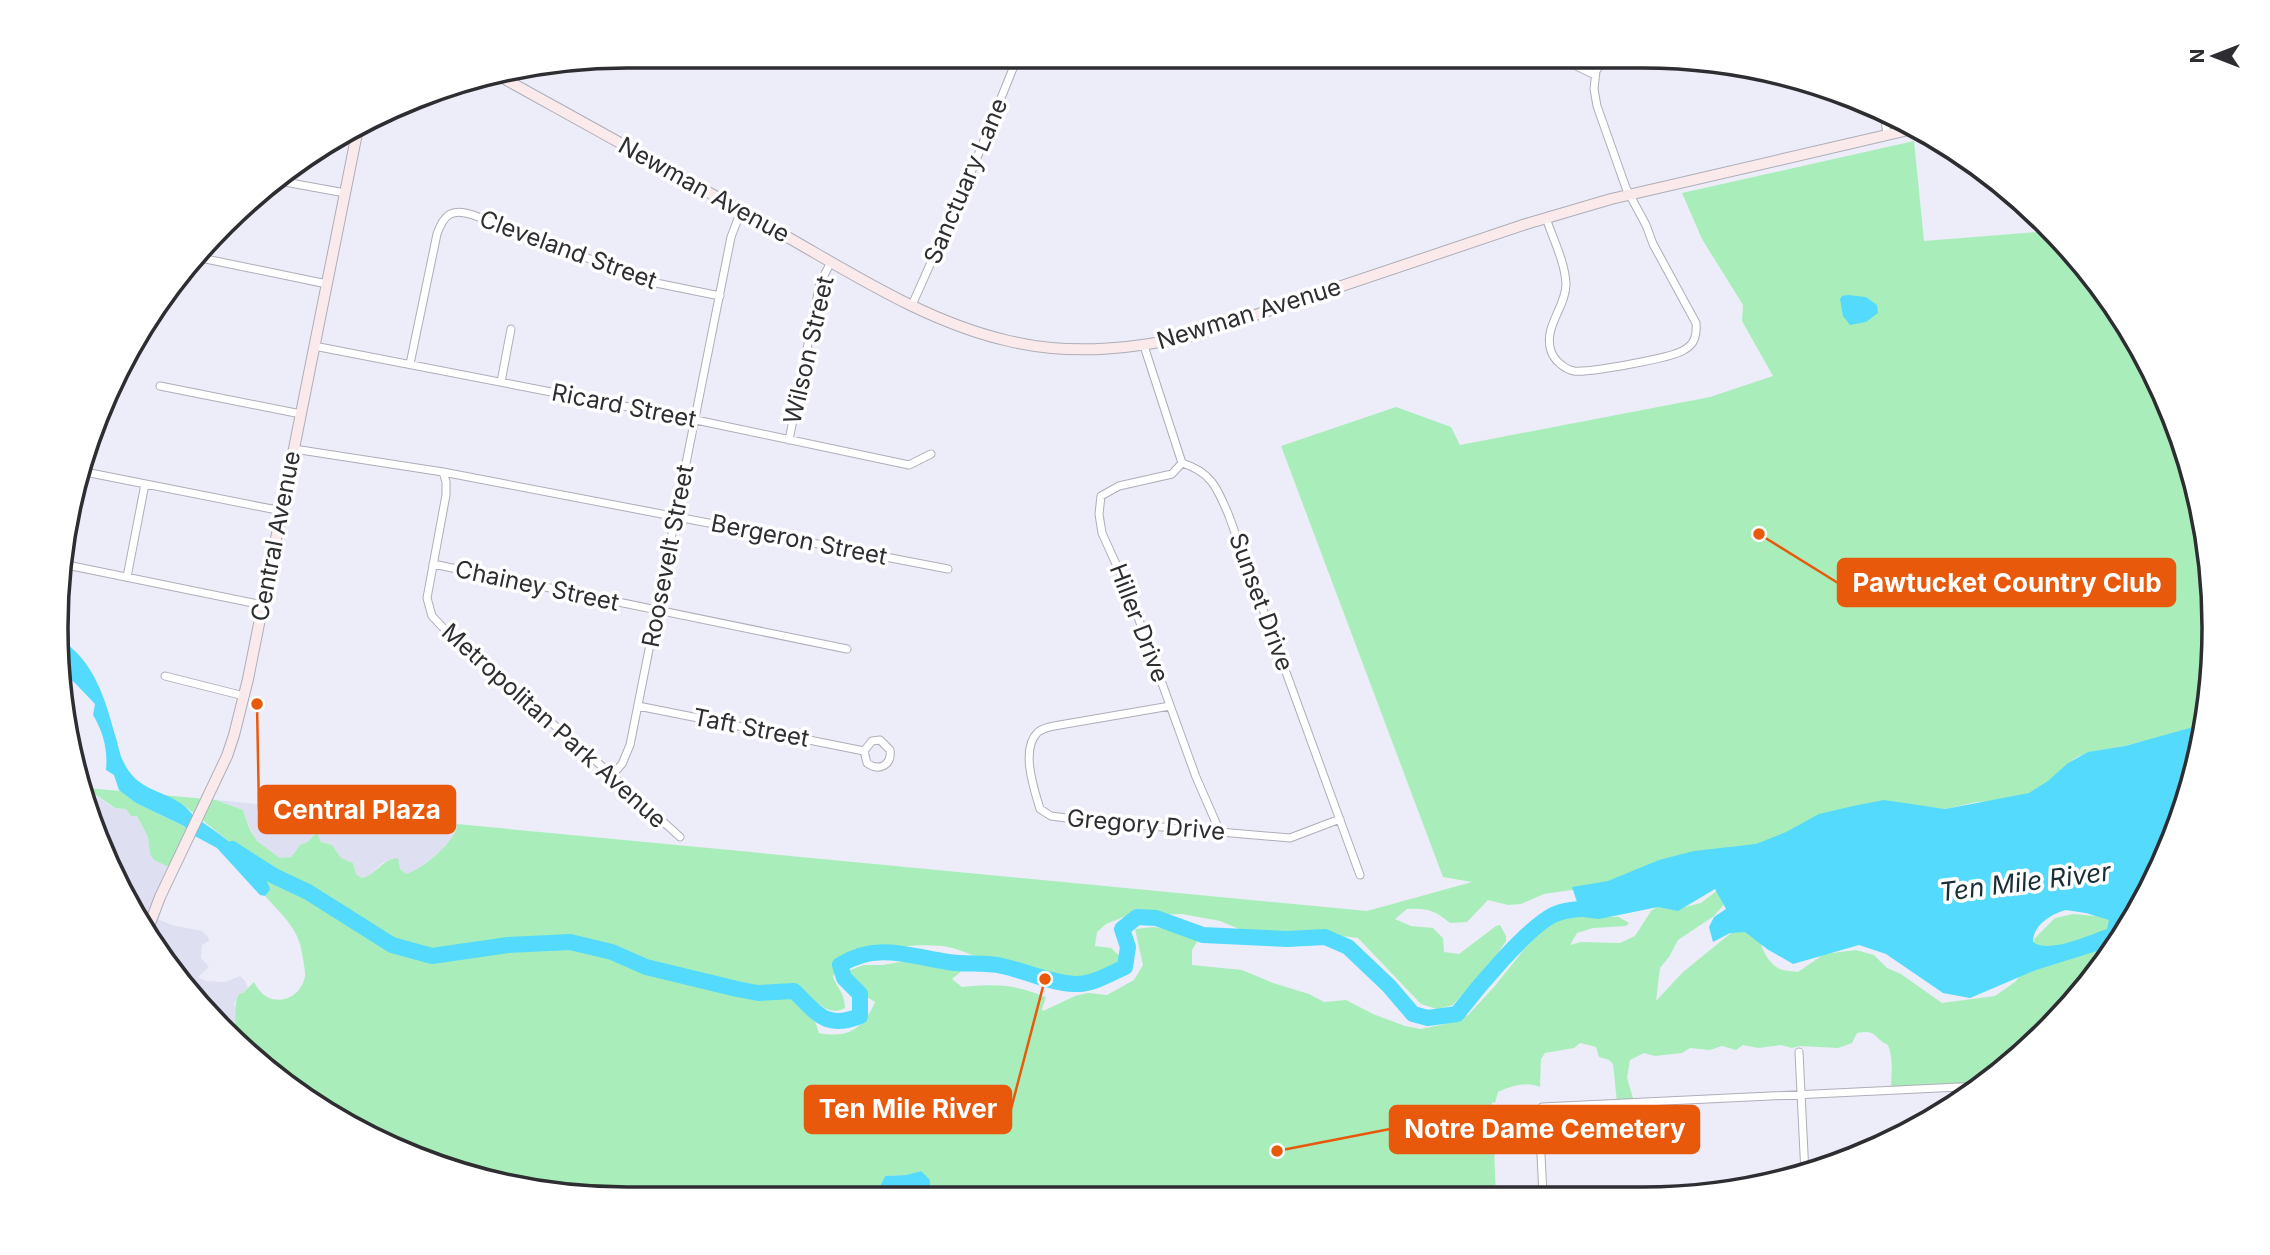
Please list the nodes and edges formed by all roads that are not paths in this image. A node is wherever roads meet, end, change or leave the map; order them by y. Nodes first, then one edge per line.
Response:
1 (1014, 68) edge
2 (1581, 68) edge
3 (1598, 68) edge
4 (1595, 75) junction
5 (508, 81) edge
6 (1885, 124) edge
7 (1900, 131) edge
8 (1887, 134) junction
9 (356, 139) edge
10 (289, 183) edge
11 (345, 192) junction
12 (1631, 195) junction
13 (741, 211) junction
14 (1546, 218) junction
15 (207, 259) edge
16 (831, 262) junction
17 (327, 284) junction
18 (720, 296) junction
19 (912, 305) junction
20 (511, 330) dead end
21 (314, 346) junction
22 (1143, 346) junction
23 (410, 365) junction
24 (501, 382) junction
25 (160, 386) dead end
26 (301, 414) junction
27 (695, 420) junction
28 (789, 440) junction
29 (294, 449) junction
30 (931, 454) dead end
31 (1182, 463) junction
32 (443, 472) junction
33 (90, 473) edge
34 (145, 484) junction
35 (282, 511) junction
36 (676, 516) junction
37 (433, 564) junction
38 (72, 566) edge
39 (948, 569) dead end
40 (127, 577) junction
41 (263, 605) junction
42 (657, 610) junction
43 (847, 649) dead end
44 (165, 676) dead end
45 (244, 696) junction
46 (638, 706) junction
47 (1170, 706) junction
48 (864, 751) dead end
49 (612, 775) junction
50 (1340, 819) junction
51 (1220, 832) junction
52 (680, 837) dead end
53 (1360, 875) dead end
54 (152, 920) edge
55 (1799, 1052) dead end
56 (1960, 1087) edge
57 (1801, 1094) junction
58 (1804, 1163) edge
59 (1543, 1187) edge

1 - 19 street, Sanctuary Lane
2 - 4 street
3 - 4 street
4 - 12 street
5 - 13 main road, Newman Avenue
6 - 8 street
7 - 8 main road, Newman Avenue
8 - 12 main road, Newman Avenue
9 - 11 main road, Central Avenue
10 - 11 street
11 - 17 main road, Central Avenue
12 - 14 main road, Newman Avenue
12 - 14 street
13 - 16 main road, Newman Avenue
13 - 18 street, Roosevelt Street
14 - 22 main road, Newman Avenue
15 - 17 street
16 - 19 main road, Newman Avenue
16 - 28 street, Wilson Street
17 - 21 main road, Central Avenue
18 - 23 street, Cleveland Street
18 - 27 street, Roosevelt Street
19 - 22 main road, Newman Avenue
20 - 24 street
21 - 23 street, Ricard Street
21 - 26 main road, Central Avenue
22 - 31 street
23 - 24 street, Ricard Street
24 - 27 street, Ricard Street
25 - 26 street
26 - 29 main road, Central Avenue
27 - 28 street, Ricard Street
27 - 36 street, Roosevelt Street
28 - 30 street, Ricard Street
29 - 32 street
29 - 35 main road, Central Avenue
31 - 47 street, Hiller Drive
31 - 50 street, Sunset Drive
32 - 36 street, Bergeron Street
32 - 37 street, Metropolitan Park Avenue
33 - 34 street
34 - 35 street
34 - 40 street
35 - 41 main road, Central Avenue
36 - 39 street, Bergeron Street
36 - 42 street, Roosevelt Street
37 - 42 street, Chainey Street
37 - 49 street, Metropolitan Park Avenue
38 - 40 street
40 - 41 street
41 - 45 main road, Central Avenue
42 - 43 street, Chainey Street
42 - 46 street, Roosevelt Street
44 - 45 street
45 - 54 main road, Central Avenue
46 - 48 street, Taft Street
46 - 49 street, Roosevelt Street
47 - 51 street, Hiller Drive
47 - 51 street, Gregory Drive
49 - 52 street, Metropolitan Park Avenue
50 - 51 street, Gregory Drive
50 - 53 street, Sunset Drive
55 - 57 street
56 - 57 street
57 - 58 street
57 - 59 street

